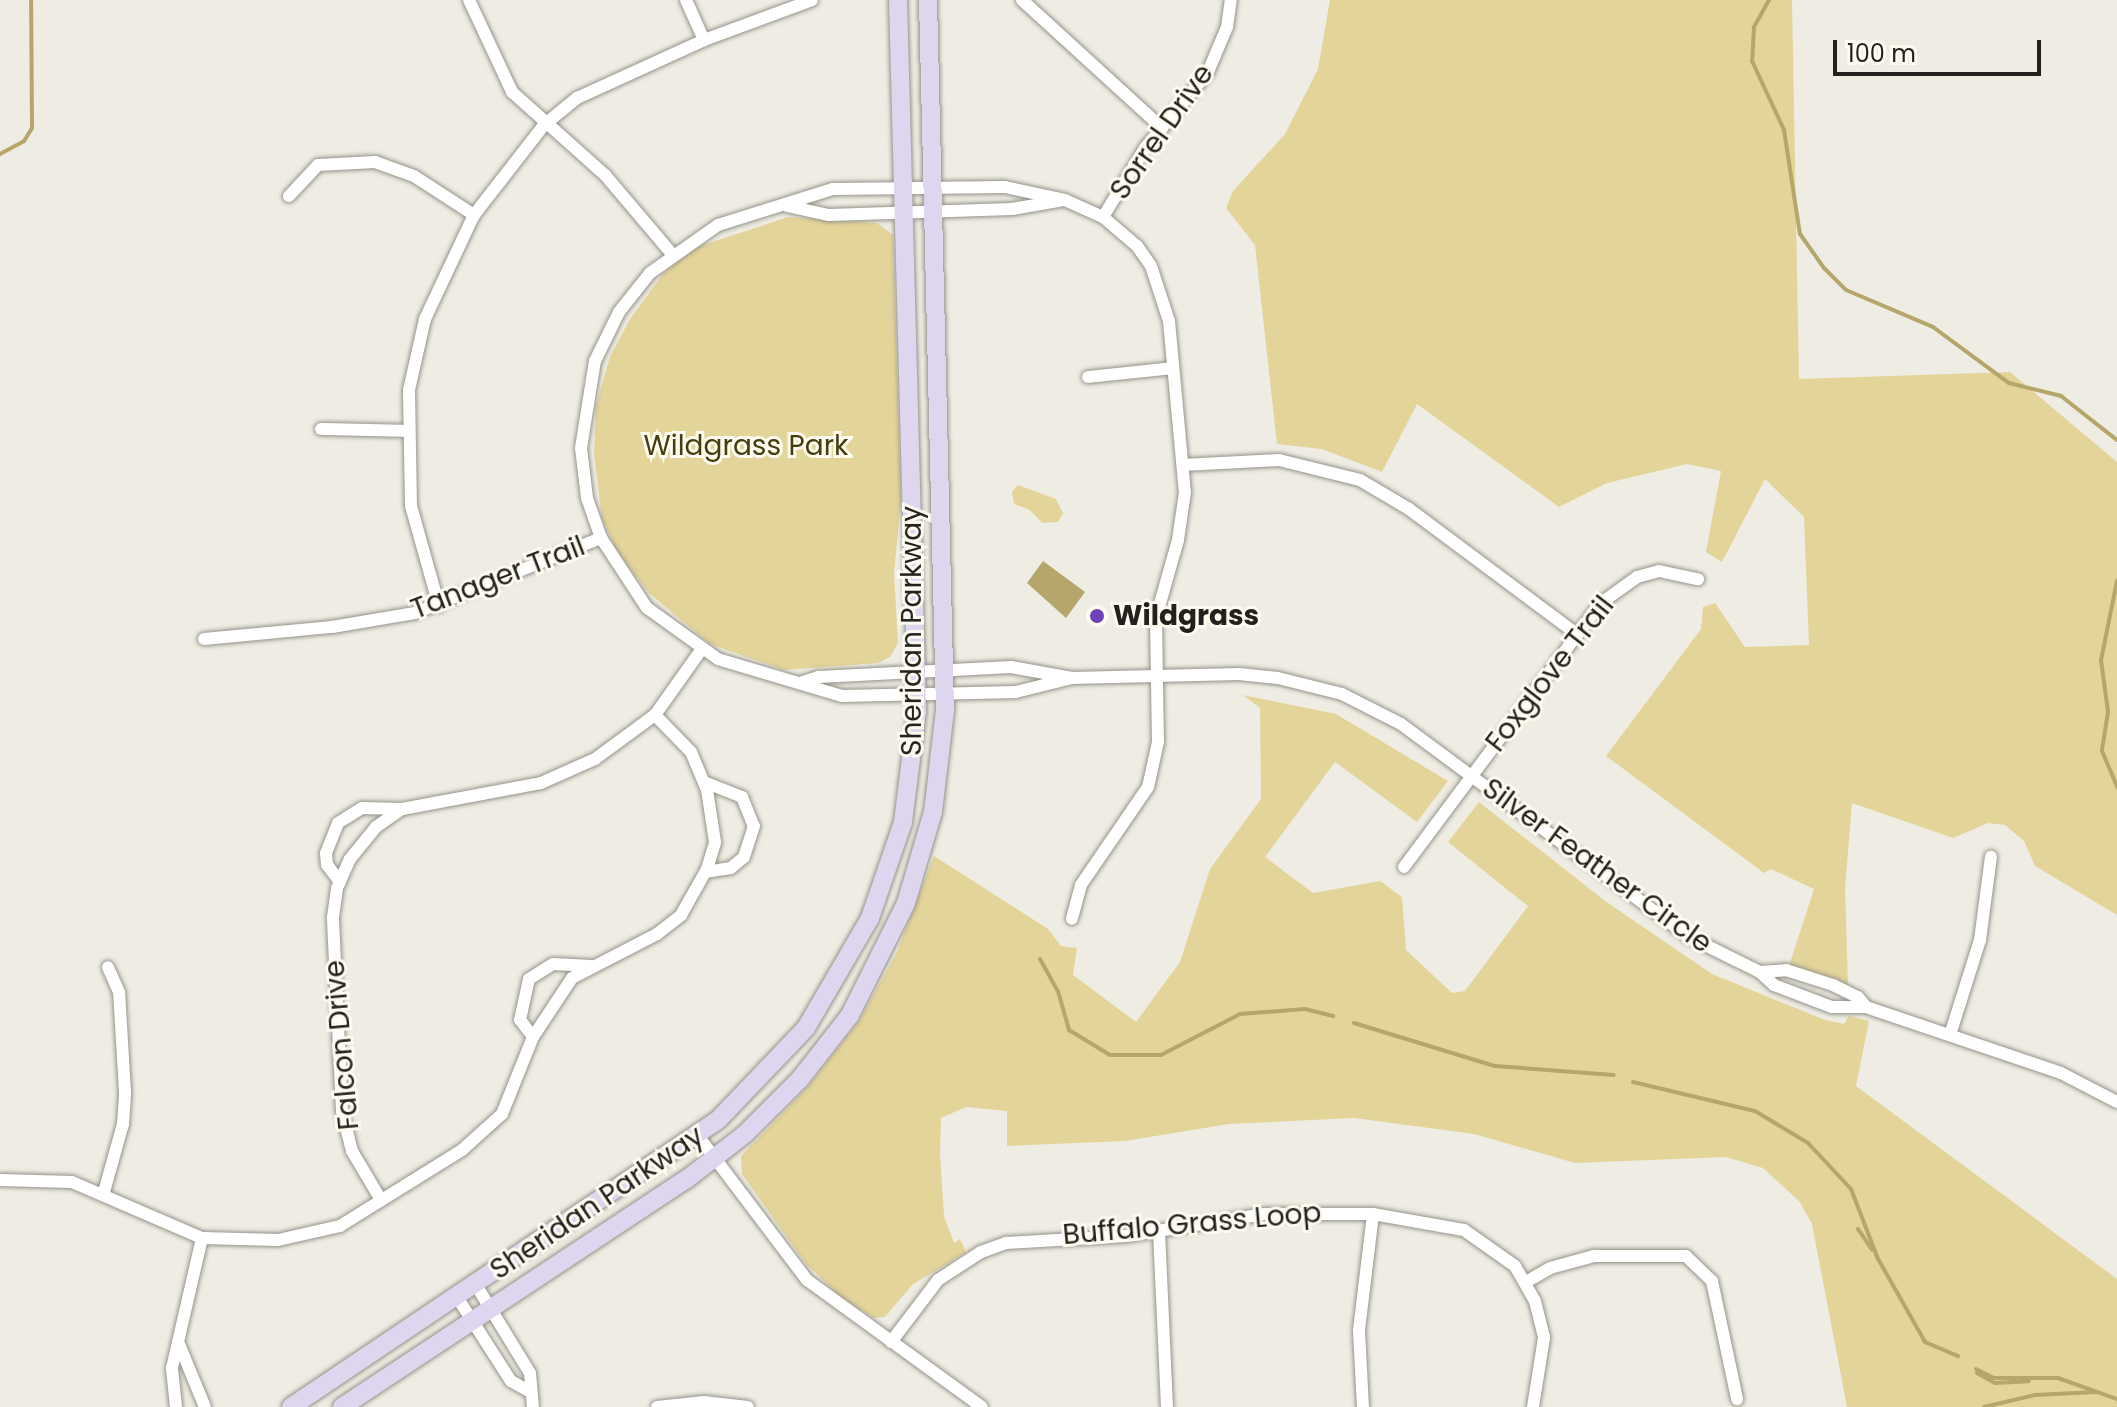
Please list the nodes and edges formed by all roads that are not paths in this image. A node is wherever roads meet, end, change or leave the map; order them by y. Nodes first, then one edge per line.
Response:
1 (469, 0) edge
2 (686, 0) edge
3 (812, 0) edge
4 (898, 0) edge
5 (928, 0) edge
6 (1022, 0) edge
7 (1231, 0) edge
8 (704, 40) junction
9 (544, 125) junction
10 (1162, 128) junction
11 (933, 188) junction
12 (903, 189) junction
13 (289, 196) dead end
14 (1065, 200) junction
15 (784, 205) junction
16 (933, 212) junction
17 (904, 213) junction
18 (474, 215) junction
19 (1103, 217) junction
20 (672, 254) junction
21 (1173, 368) junction
22 (1088, 377) dead end
23 (321, 429) dead end
24 (406, 431) junction
25 (1183, 465) junction
26 (601, 538) junction
27 (1698, 579) dead end
28 (439, 606) junction
29 (1577, 634) junction
30 (204, 639) dead end
31 (701, 650) junction
32 (945, 671) junction
33 (917, 672) junction
34 (1157, 676) junction
35 (1072, 678) junction
36 (800, 683) junction
37 (945, 693) junction
38 (917, 694) junction
39 (655, 715) junction
40 (1472, 776) junction
41 (704, 782) junction
42 (402, 809) junction
43 (1991, 857) dead end
44 (1404, 867) dead end
45 (706, 872) junction
46 (340, 882) junction
47 (1072, 919) dead end
48 (591, 966) junction
49 (108, 967) dead end
50 (1760, 972) junction
51 (1866, 1007) junction
52 (1950, 1035) junction
53 (533, 1037) junction
54 (2117, 1102) edge
55 (698, 1136) junction
56 (715, 1157) junction
57 (0, 1180) edge
58 (104, 1192) junction
59 (381, 1200) junction
60 (1373, 1214) junction
61 (1159, 1231) junction
62 (202, 1238) junction
63 (1716, 1259) dead end
64 (1705, 1270) junction
65 (1526, 1282) junction
66 (476, 1285) junction
67 (457, 1297) junction
68 (492, 1309) junction
69 (473, 1322) junction
70 (891, 1342) junction
71 (179, 1344) junction
72 (529, 1391) junction
73 (1737, 1399) dead end
74 (176, 1407) edge
75 (205, 1407) edge
76 (291, 1407) edge
77 (342, 1407) edge
78 (533, 1407) edge
79 (657, 1407) edge
80 (748, 1407) edge
81 (982, 1407) edge
82 (1167, 1407) edge
83 (1363, 1407) edge
84 (1533, 1407) edge

1 - 9 street
2 - 8 street
3 - 8 street
4 - 12 main road, Sheridan Parkway
5 - 11 main road, Sheridan Parkway
6 - 10 street
7 - 10 street, Sorrel Drive
8 - 9 street
9 - 18 street
9 - 20 street
10 - 19 street, Sorrel Drive
11 - 12 street, Silver Feather Circle
11 - 14 street, Silver Feather Circle
11 - 16 main road, Sheridan Parkway
12 - 15 street, Silver Feather Circle
12 - 17 main road, Sheridan Parkway
13 - 18 street
14 - 16 street
14 - 19 street, Silver Feather Circle
15 - 17 street
15 - 20 street, Silver Feather Circle
16 - 17 street
16 - 32 main road, Sheridan Parkway
17 - 33 main road, Sheridan Parkway
18 - 24 street
19 - 21 street, Silver Feather Circle
20 - 26 street, Silver Feather Circle
21 - 22 street
21 - 25 street, Silver Feather Circle
23 - 24 street
24 - 28 street
25 - 29 street
25 - 34 street, Silver Feather Circle
26 - 28 street, Tanager Trail
26 - 31 street, Silver Feather Circle
27 - 29 street, Foxglove Trail
28 - 30 street, Tanager Trail
29 - 40 street, Foxglove Trail
31 - 36 street, Silver Feather Circle
31 - 39 street, Falcon Drive
32 - 33 street, Silver Feather Circle
32 - 35 street, Silver Feather Circle
32 - 37 main road, Sheridan Parkway
33 - 36 street, Silver Feather Circle
33 - 38 main road, Sheridan Parkway
34 - 35 street, Silver Feather Circle
34 - 40 street, Silver Feather Circle
34 - 47 street, Silver Feather Circle
35 - 37 street, Silver Feather Circle
36 - 38 street, Silver Feather Circle
37 - 38 street, Silver Feather Circle
37 - 56 main road, Sheridan Parkway
38 - 55 main road, Sheridan Parkway
39 - 41 street
39 - 42 street, Falcon Drive
40 - 44 street, Foxglove Trail
40 - 50 street, Silver Feather Circle
41 - 45 street
41 - 45 street
42 - 46 street, Falcon Drive
42 - 46 street, Falcon Drive
43 - 52 street
45 - 48 street
46 - 59 street, Falcon Drive
48 - 53 street
48 - 53 street
49 - 58 street
50 - 51 street, Silver Feather Circle
50 - 51 street
51 - 52 street, Silver Feather Circle
52 - 54 street, Silver Feather Circle
53 - 59 street
55 - 56 street
55 - 66 main road, Sheridan Parkway
56 - 68 main road, Sheridan Parkway
56 - 70 street
57 - 58 street
58 - 62 street
59 - 62 street
60 - 61 street, Buffalo Grass Loop
60 - 65 street, Buffalo Grass Loop
60 - 83 street
61 - 70 street, Buffalo Grass Loop
61 - 82 street
62 - 71 street
63 - 64 street
64 - 65 street
64 - 73 street
65 - 84 street, Buffalo Grass Loop
66 - 67 main road, Sheridan Parkway
66 - 68 street
67 - 69 street
67 - 76 main road, Sheridan Parkway
68 - 69 main road, Sheridan Parkway
68 - 72 street
69 - 72 street
69 - 77 main road, Sheridan Parkway
70 - 81 street
71 - 74 street
71 - 75 street
72 - 78 street
79 - 80 street

